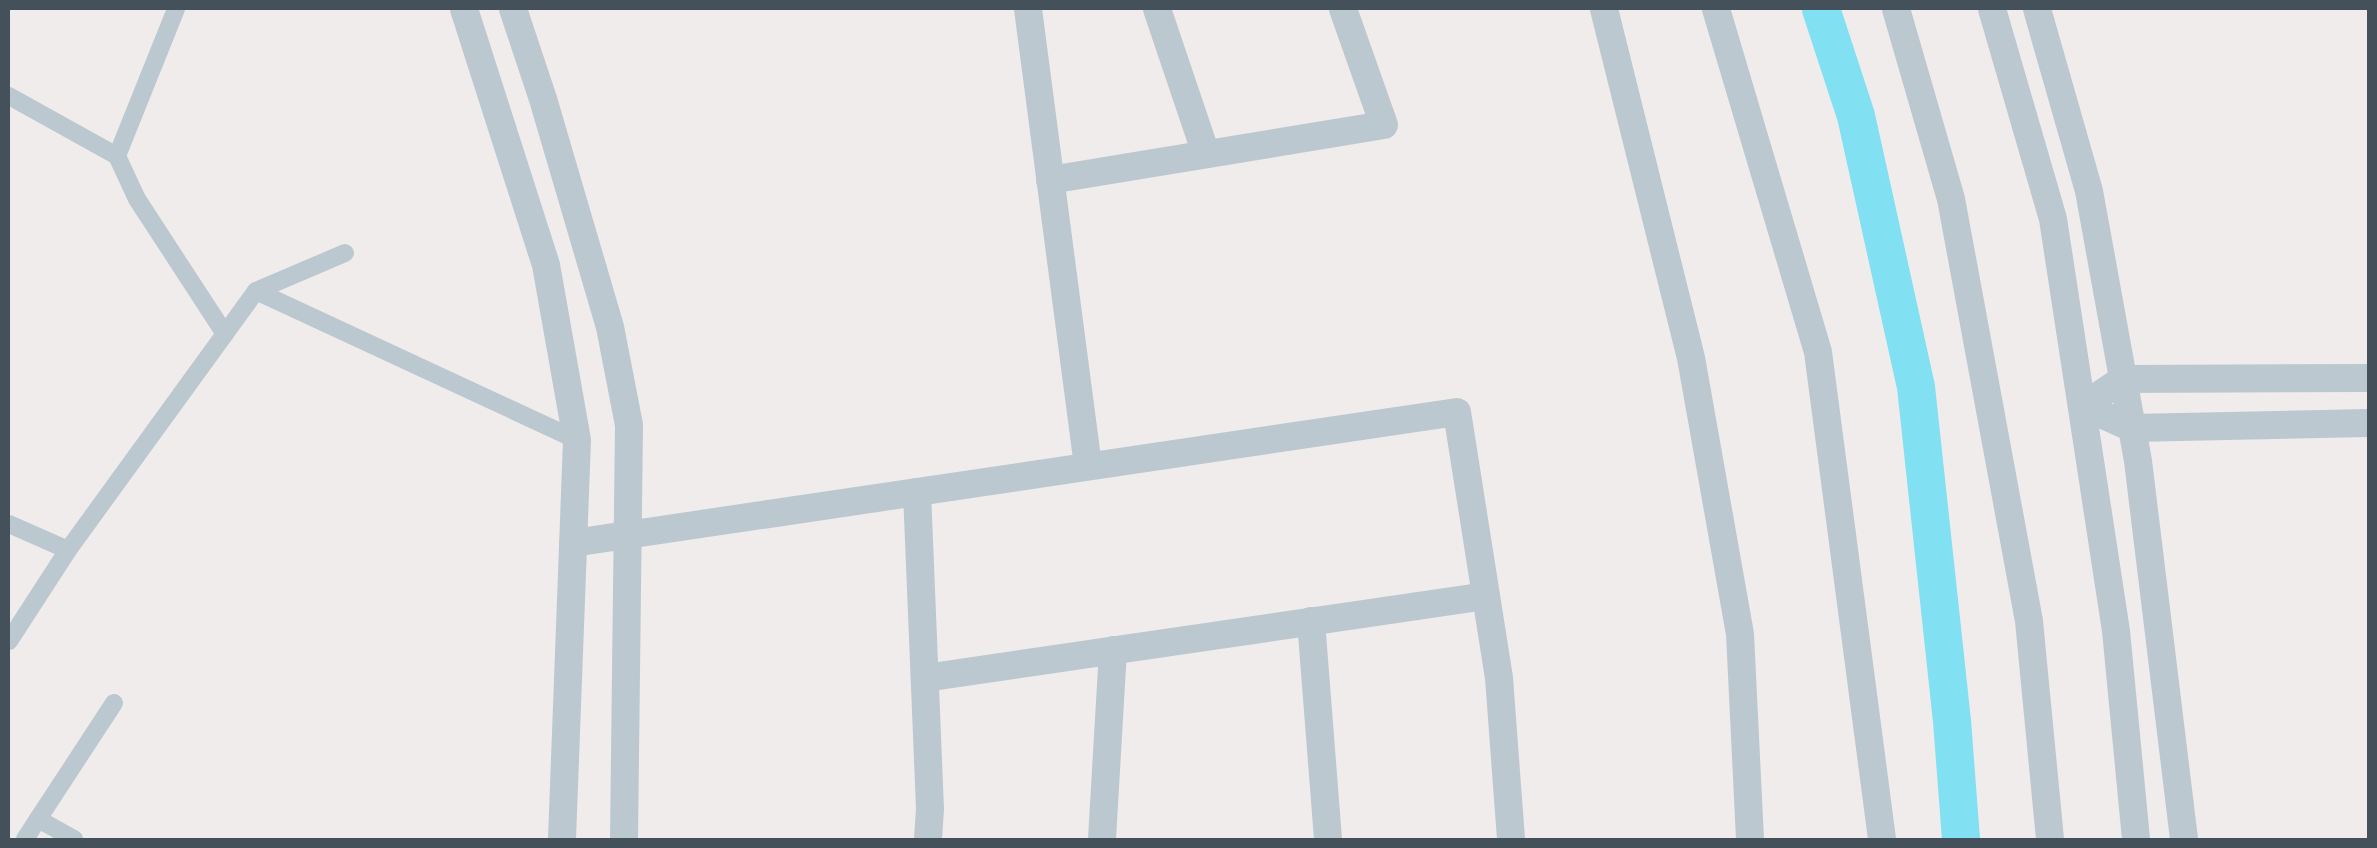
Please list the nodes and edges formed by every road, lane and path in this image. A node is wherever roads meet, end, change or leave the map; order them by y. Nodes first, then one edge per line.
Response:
1 (176, 9) edge
2 (464, 9) edge
3 (513, 9) edge
4 (1028, 9) edge
5 (1157, 9) edge
6 (1343, 9) edge
7 (1604, 9) edge
8 (1716, 9) edge
9 (1896, 9) edge
10 (1992, 9) edge
11 (2036, 9) edge
12 (9, 96) edge
13 (1206, 154) junction
14 (117, 156) junction
15 (1050, 180) junction
16 (345, 253) dead end
17 (256, 291) junction
18 (225, 334) junction
19 (2368, 378) edge
20 (2124, 379) junction
21 (2083, 406) junction
22 (2368, 424) edge
23 (2132, 428) junction
24 (577, 440) junction
25 (1088, 466) junction
26 (917, 492) junction
27 (9, 524) edge
28 (628, 535) junction
29 (573, 543) junction
30 (68, 550) junction
31 (1486, 596) junction
32 (1311, 621) junction
33 (9, 641) edge
34 (1113, 650) junction
35 (925, 678) junction
36 (114, 703) dead end
37 (38, 819) junction
38 (25, 839) edge
39 (74, 839) edge
40 (562, 839) edge
41 (624, 839) edge
42 (928, 839) edge
43 (1102, 839) edge
44 (1328, 839) edge
45 (1511, 839) edge
46 (1750, 839) edge
47 (1882, 839) edge
48 (2050, 839) edge
49 (2136, 839) edge
50 (2184, 839) edge

1 - 14 lane
2 - 24 street
3 - 28 street
4 - 15 street
5 - 13 street
6 - 13 street
7 - 46 street
8 - 47 street
9 - 48 street
10 - 21 street
11 - 20 street
12 - 14 lane
13 - 15 street
14 - 18 lane
15 - 25 street
16 - 17 lane
17 - 18 lane
17 - 24 lane
18 - 30 lane
19 - 20 street
20 - 21 street
20 - 23 street
21 - 23 street
21 - 49 street
22 - 23 street
23 - 50 street
24 - 29 street
25 - 26 street
25 - 31 street
26 - 28 street
26 - 35 street
27 - 30 lane
28 - 29 street
28 - 41 street
29 - 40 street
30 - 33 lane
31 - 32 street
31 - 45 street
32 - 34 street
32 - 44 street
34 - 35 street
34 - 43 street
35 - 42 street
36 - 37 lane
37 - 38 lane
37 - 39 lane

